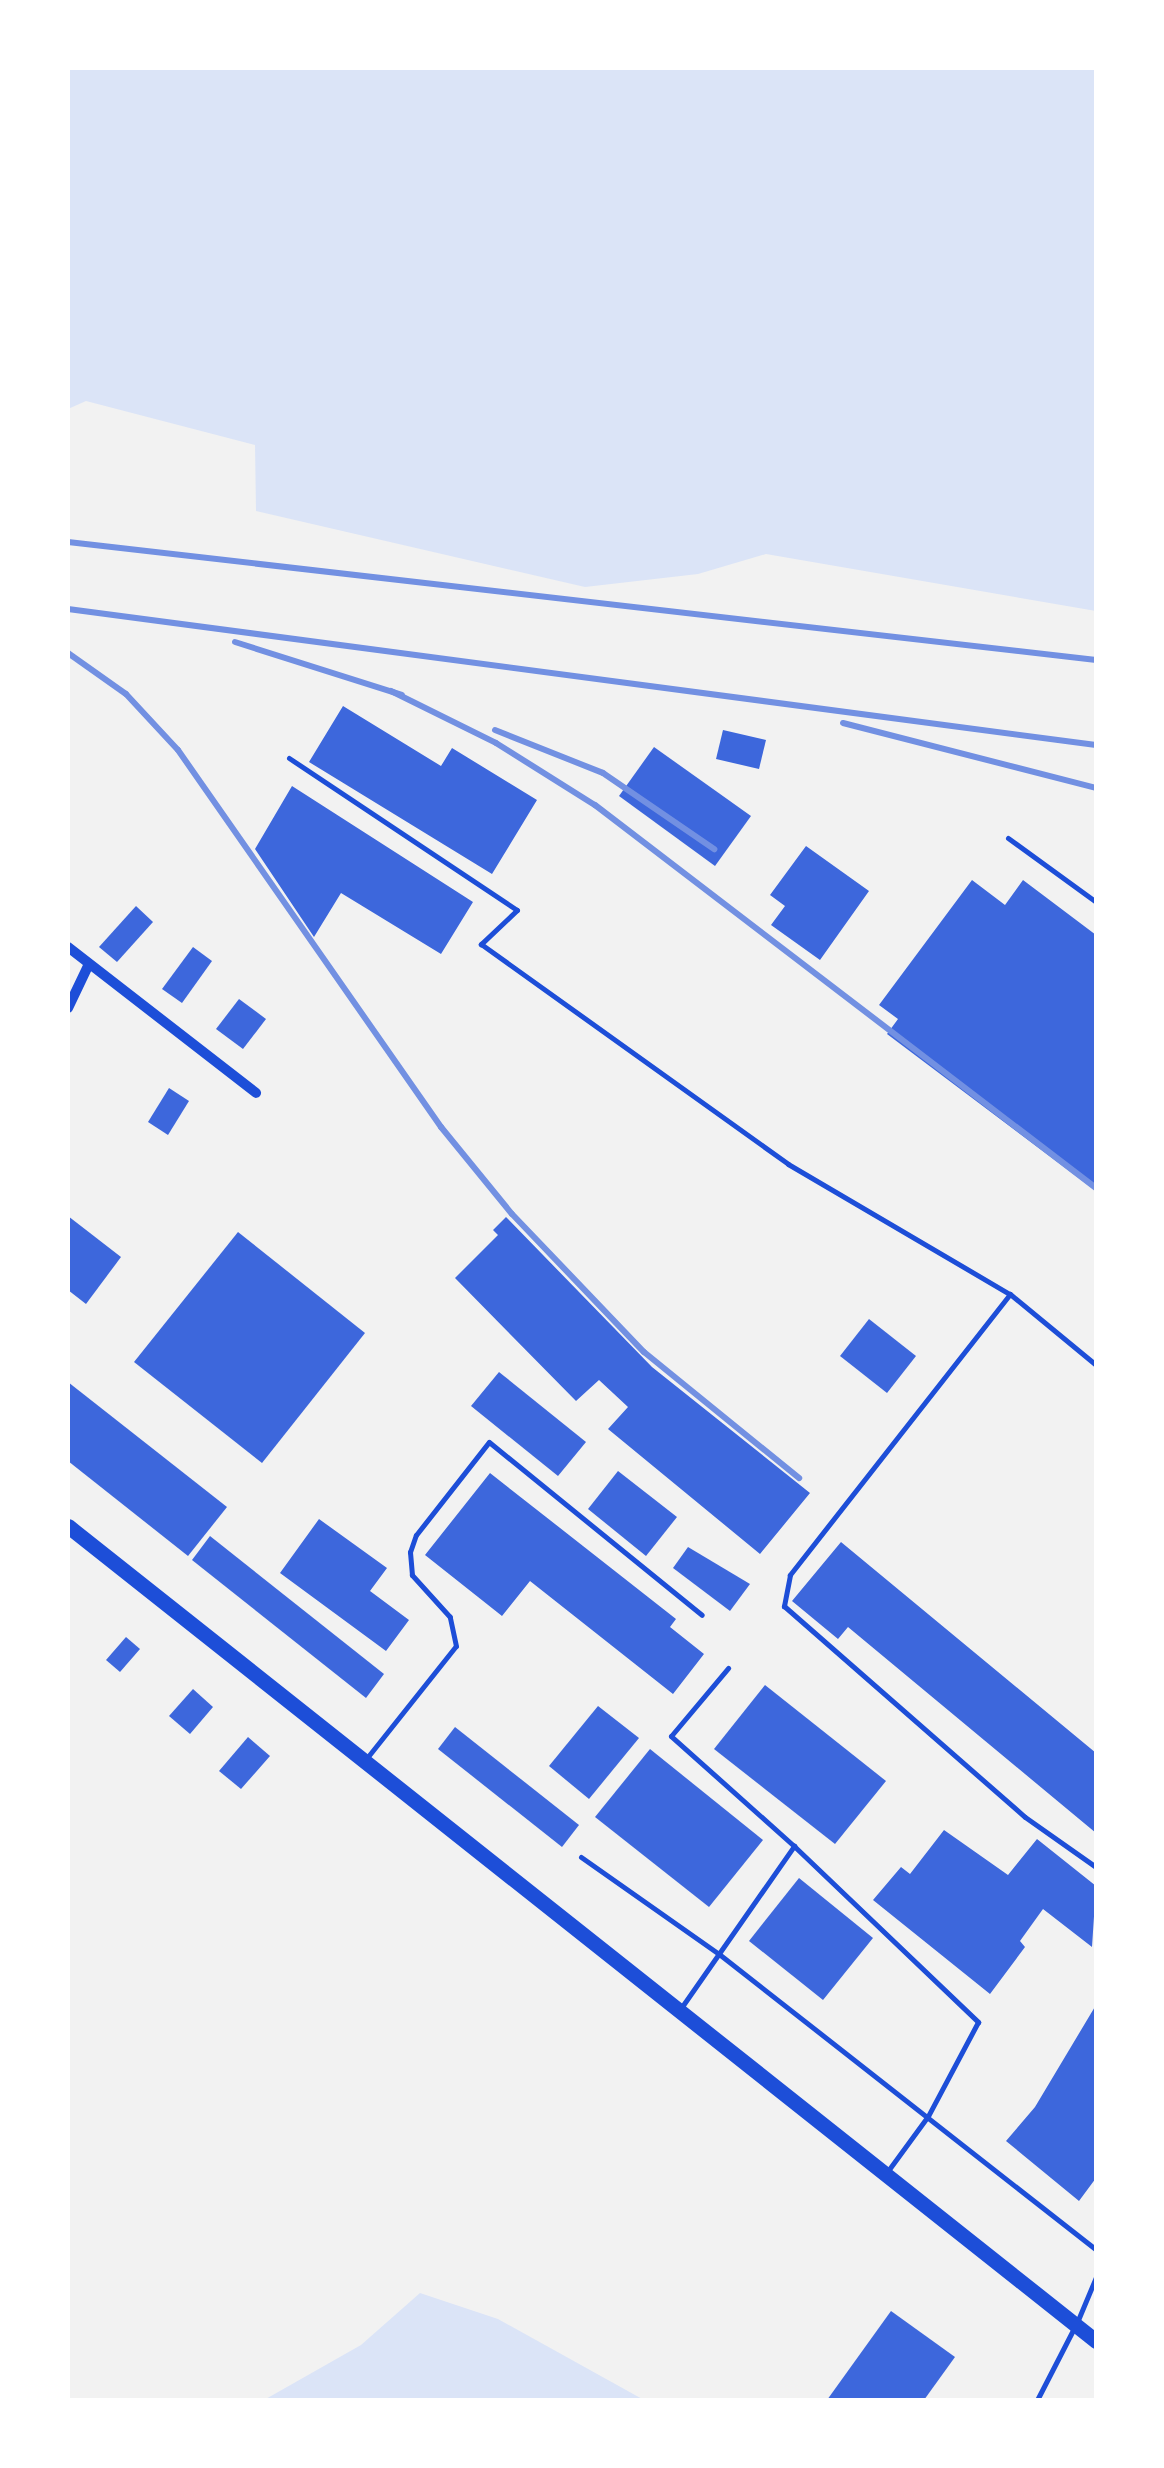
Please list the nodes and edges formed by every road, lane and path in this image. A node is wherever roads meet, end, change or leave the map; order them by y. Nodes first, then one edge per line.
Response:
1 (289, 758) dead end
2 (1008, 838) dead end
3 (1096, 902) edge
4 (68, 947) edge
5 (90, 964) junction
6 (68, 1008) edge
7 (256, 1093) dead end
8 (1010, 1294) junction
9 (1096, 1365) edge
10 (68, 1526) edge
11 (702, 1615) dead end
12 (728, 1668) dead end
13 (364, 1761) junction
14 (794, 1846) junction
15 (581, 1857) dead end
16 (1096, 1867) edge
17 (719, 1954) junction
18 (679, 2010) junction
19 (928, 2116) junction
20 (885, 2175) junction
21 (1096, 2250) edge
22 (1096, 2276) edge
23 (1076, 2325) junction
24 (1096, 2342) edge
25 (1037, 2400) edge

1 - 8 lane
2 - 3 lane
4 - 5 street
5 - 6 street
5 - 7 street
8 - 9 lane
8 - 16 lane
10 - 13 main road
11 - 13 lane
12 - 14 lane
13 - 18 main road
14 - 17 lane
14 - 19 lane
15 - 17 lane
17 - 18 lane
17 - 19 lane
18 - 20 main road
19 - 20 lane
19 - 21 lane
20 - 23 main road
22 - 23 lane
23 - 24 main road
23 - 25 lane

